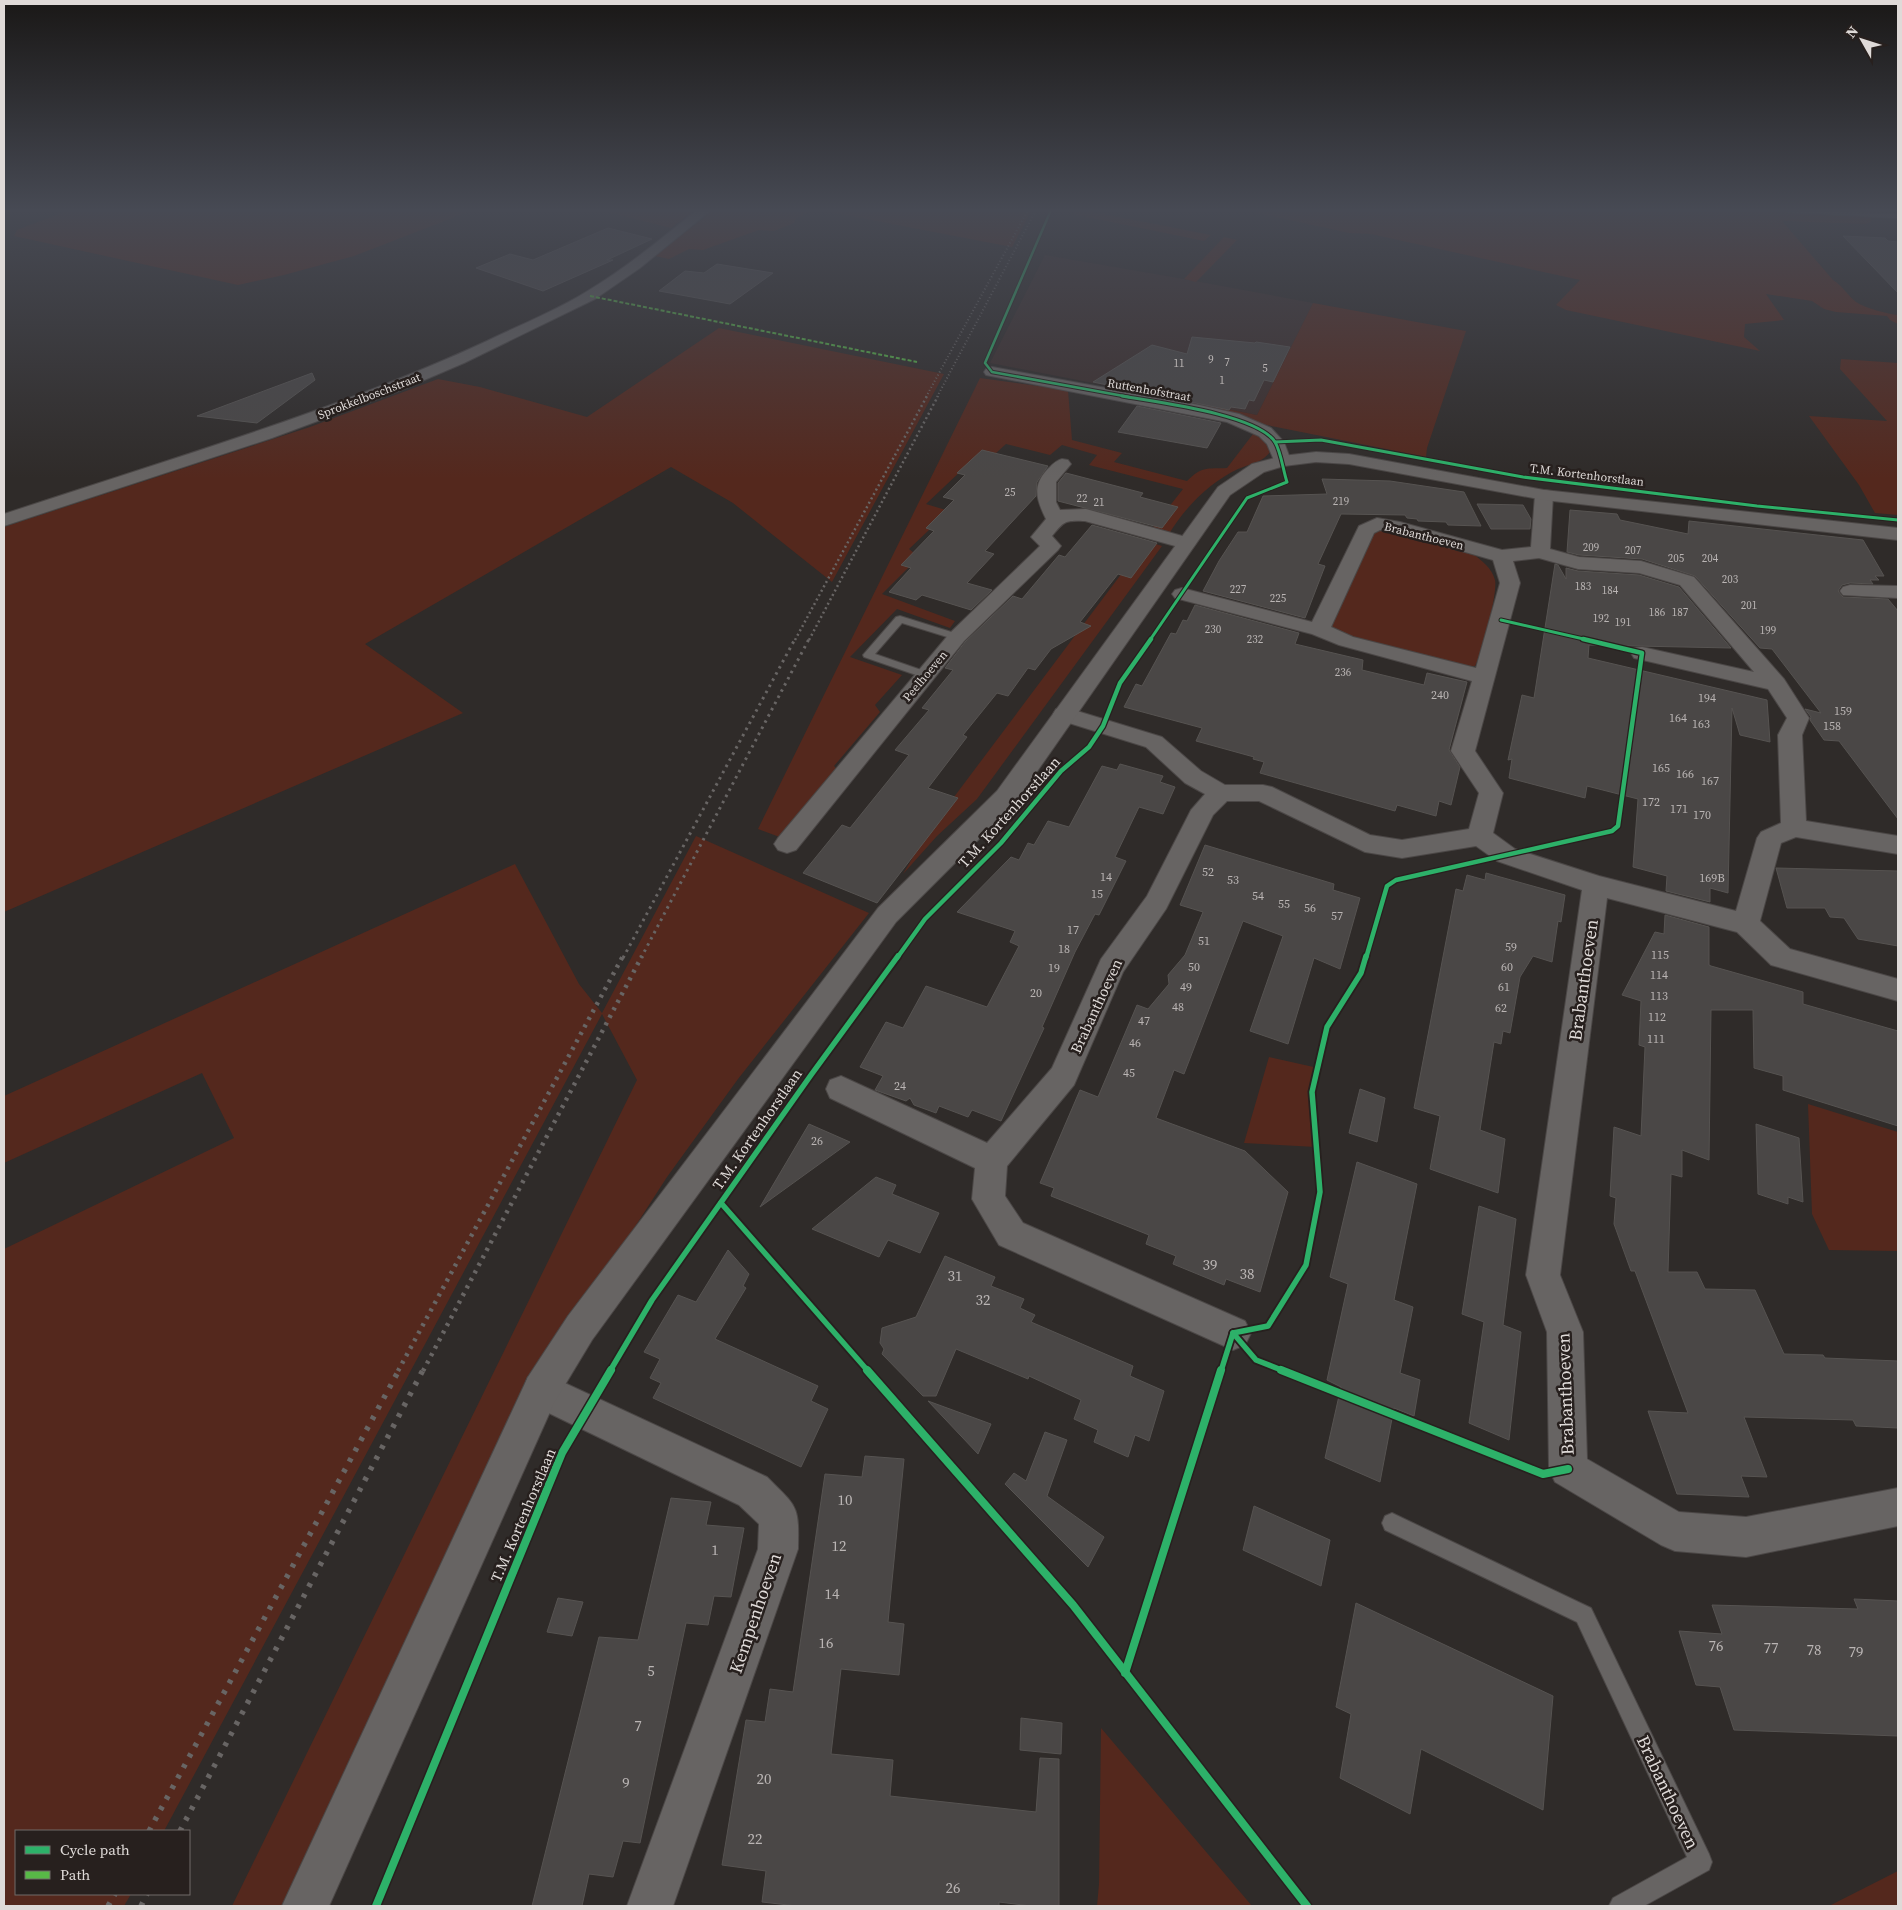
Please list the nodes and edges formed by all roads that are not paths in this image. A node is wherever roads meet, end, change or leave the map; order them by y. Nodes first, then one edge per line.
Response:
1 (583, 299) edge
2 (992, 372) dead end
3 (1282, 461) junction
4 (1062, 464) dead end
5 (1544, 495) junction
6 (1056, 519) junction
7 (4, 520) edge
8 (1898, 534) edge
9 (1186, 543) junction
10 (1540, 552) junction
11 (1502, 556) junction
12 (1850, 591) dead end
13 (1898, 592) edge
14 (1182, 594) dead end
15 (1318, 630) junction
16 (957, 637) junction
17 (1642, 653) dead end
18 (926, 675) junction
19 (1485, 677) junction
20 (1776, 684) junction
21 (1064, 714) junction
22 (1221, 793) junction
23 (1794, 828) junction
24 (1480, 836) junction
25 (787, 844) dead end
26 (1898, 844) edge
27 (1596, 884) junction
28 (1746, 924) junction
29 (1898, 990) edge
30 (841, 1089) dead end
31 (992, 1161) junction
32 (1233, 1332) dead end
33 (541, 1390) junction
34 (1898, 1507) edge
35 (1392, 1522) dead end
36 (305, 1906) edge
37 (650, 1906) edge
38 (1620, 1906) edge

1 - 7 street, Sprokkelboschstraat
2 - 3 street, Ruttenhofstraat
3 - 5 street, T.M. Kortenhorstlaan
3 - 9 street, T.M. Kortenhorstlaan
4 - 6 street
5 - 8 street, T.M. Kortenhorstlaan
5 - 10 street
6 - 9 street
6 - 16 street, Peelhoeven
9 - 21 street, T.M. Kortenhorstlaan
10 - 11 street, Brabanthoeven
10 - 20 street, Brabanthoeven
11 - 15 street, Brabanthoeven
11 - 19 street
12 - 13 street
14 - 15 street
15 - 19 street
16 - 18 street, Peelhoeven
16 - 18 lane
17 - 20 street
18 - 25 street, Peelhoeven
19 - 24 street
20 - 23 street, Brabanthoeven
21 - 22 street
21 - 33 street, T.M. Kortenhorstlaan
22 - 24 street
22 - 31 street, Brabanthoeven
23 - 26 street
23 - 28 street
24 - 27 street
27 - 28 street
27 - 34 street, Brabanthoeven
28 - 29 street
30 - 31 street
31 - 32 street
33 - 36 street, T.M. Kortenhorstlaan
33 - 37 street, Kempenhoeven
35 - 38 lane, Brabanthoeven

